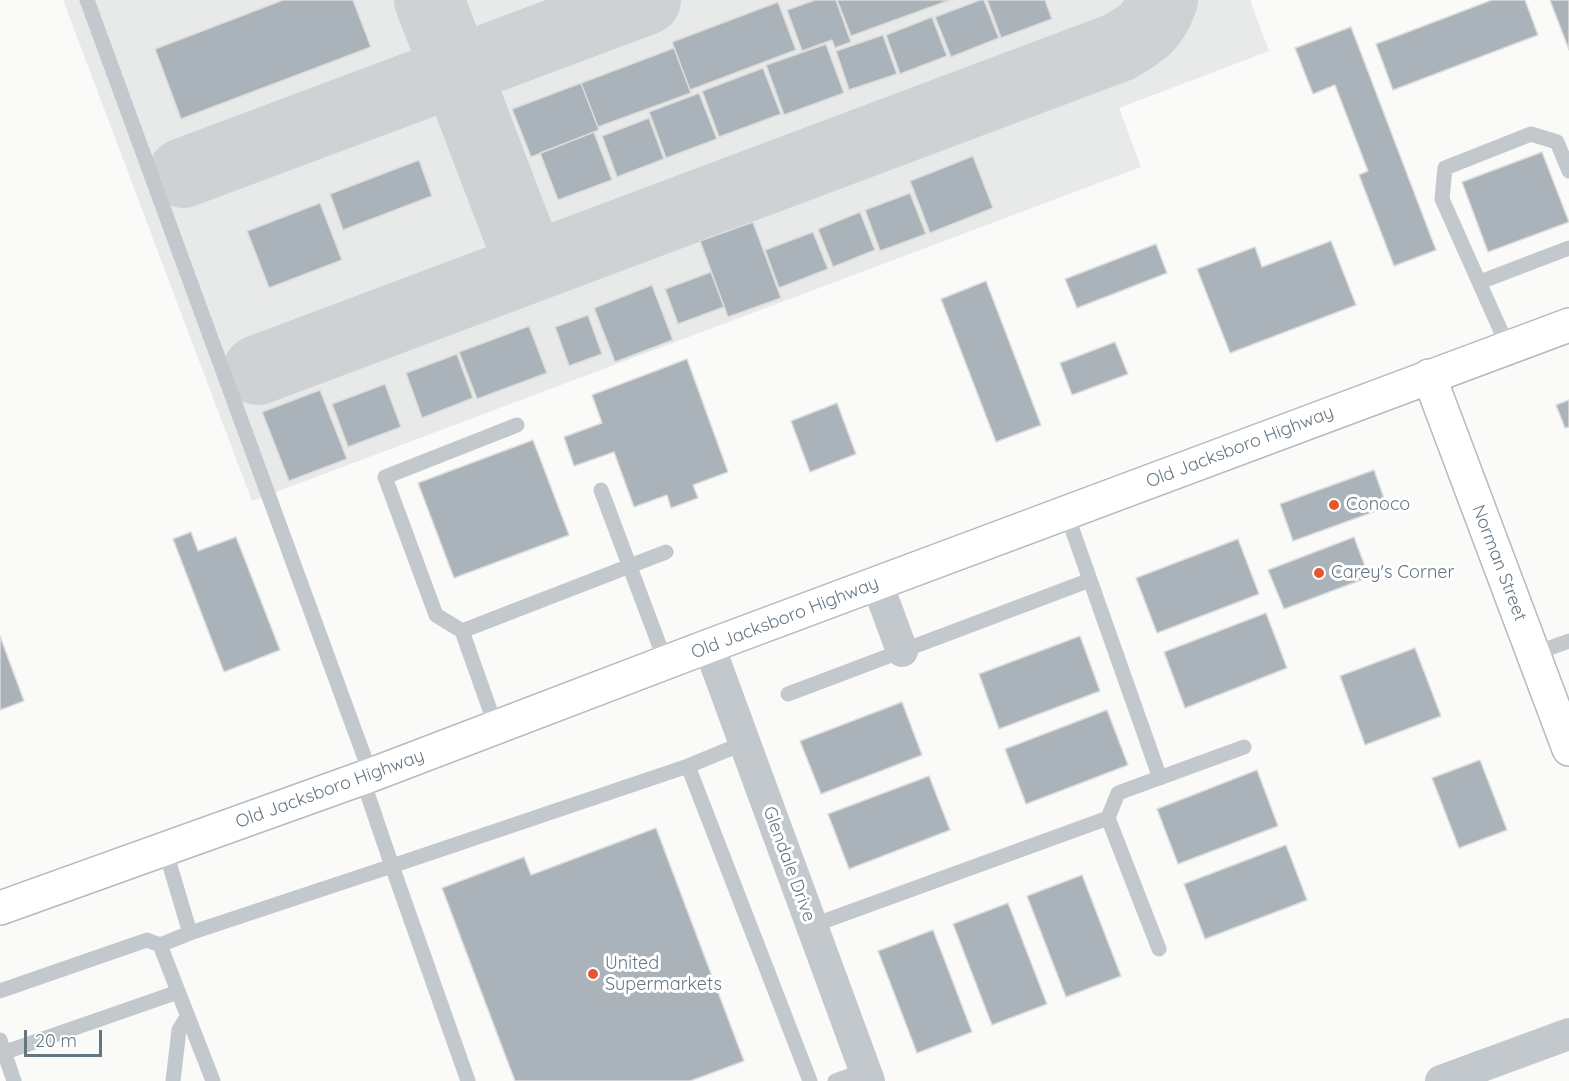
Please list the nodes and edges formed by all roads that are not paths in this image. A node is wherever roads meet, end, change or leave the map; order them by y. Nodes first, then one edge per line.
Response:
1 (87, 0) edge
2 (1569, 171) edge
3 (1569, 248) edge
4 (1480, 282) junction
5 (1569, 325) edge
6 (1508, 347) junction
7 (1429, 376) junction
8 (517, 425) dead end
9 (601, 490) dead end
10 (1066, 512) junction
11 (666, 552) dead end
12 (629, 566) junction
13 (1090, 580) junction
14 (877, 583) junction
15 (462, 631) junction
16 (1569, 641) edge
17 (709, 646) junction
18 (902, 651) junction
19 (1533, 654) junction
20 (666, 663) junction
21 (788, 693) dead end
22 (496, 727) junction
23 (744, 743) junction
24 (1244, 747) dead end
25 (1569, 749) edge
26 (688, 766) junction
27 (366, 776) junction
28 (1160, 778) junction
29 (1108, 818) junction
30 (165, 849) junction
31 (392, 866) junction
32 (0, 908) edge
33 (812, 926) junction
34 (190, 933) junction
35 (160, 945) junction
36 (1160, 949) dead end
37 (0, 991) edge
38 (178, 992) junction
39 (187, 1017) junction
40 (1569, 1034) edge
41 (1, 1049) edge
42 (867, 1076) edge
43 (14, 1081) edge
44 (173, 1081) edge
45 (213, 1081) edge
46 (468, 1081) edge
47 (810, 1081) edge
48 (835, 1081) edge
49 (1441, 1081) edge

1 - 27 lane
2 - 4 lane
3 - 4 lane
4 - 6 lane
5 - 6 main road, Old Jacksboro Highway
6 - 7 main road, Old Jacksboro Highway
7 - 10 main road, Old Jacksboro Highway
7 - 19 main road, Norman Street
8 - 15 lane
9 - 12 lane
10 - 13 lane
10 - 14 main road, Old Jacksboro Highway
11 - 12 lane
12 - 15 lane
12 - 20 lane
13 - 18 lane
13 - 28 lane
14 - 17 main road, Old Jacksboro Highway
14 - 18 street
15 - 22 lane
16 - 19 lane
17 - 20 main road, Old Jacksboro Highway
17 - 23 street, Glendale Drive
18 - 21 lane
19 - 25 main road, Norman Street
20 - 22 main road, Old Jacksboro Highway
22 - 27 main road, Old Jacksboro Highway
23 - 26 lane
23 - 33 street, Glendale Drive
24 - 28 lane
26 - 31 lane
26 - 47 lane
27 - 30 main road, Old Jacksboro Highway
27 - 31 lane
28 - 29 lane
29 - 33 lane
29 - 36 lane
30 - 32 main road, Old Jacksboro Highway
30 - 34 lane
31 - 34 lane
31 - 46 lane
33 - 42 street, Glendale Drive
34 - 35 lane
35 - 37 lane
35 - 38 lane
38 - 39 lane
38 - 41 lane
39 - 44 lane
39 - 45 lane
40 - 49 street
41 - 43 lane
42 - 48 lane

